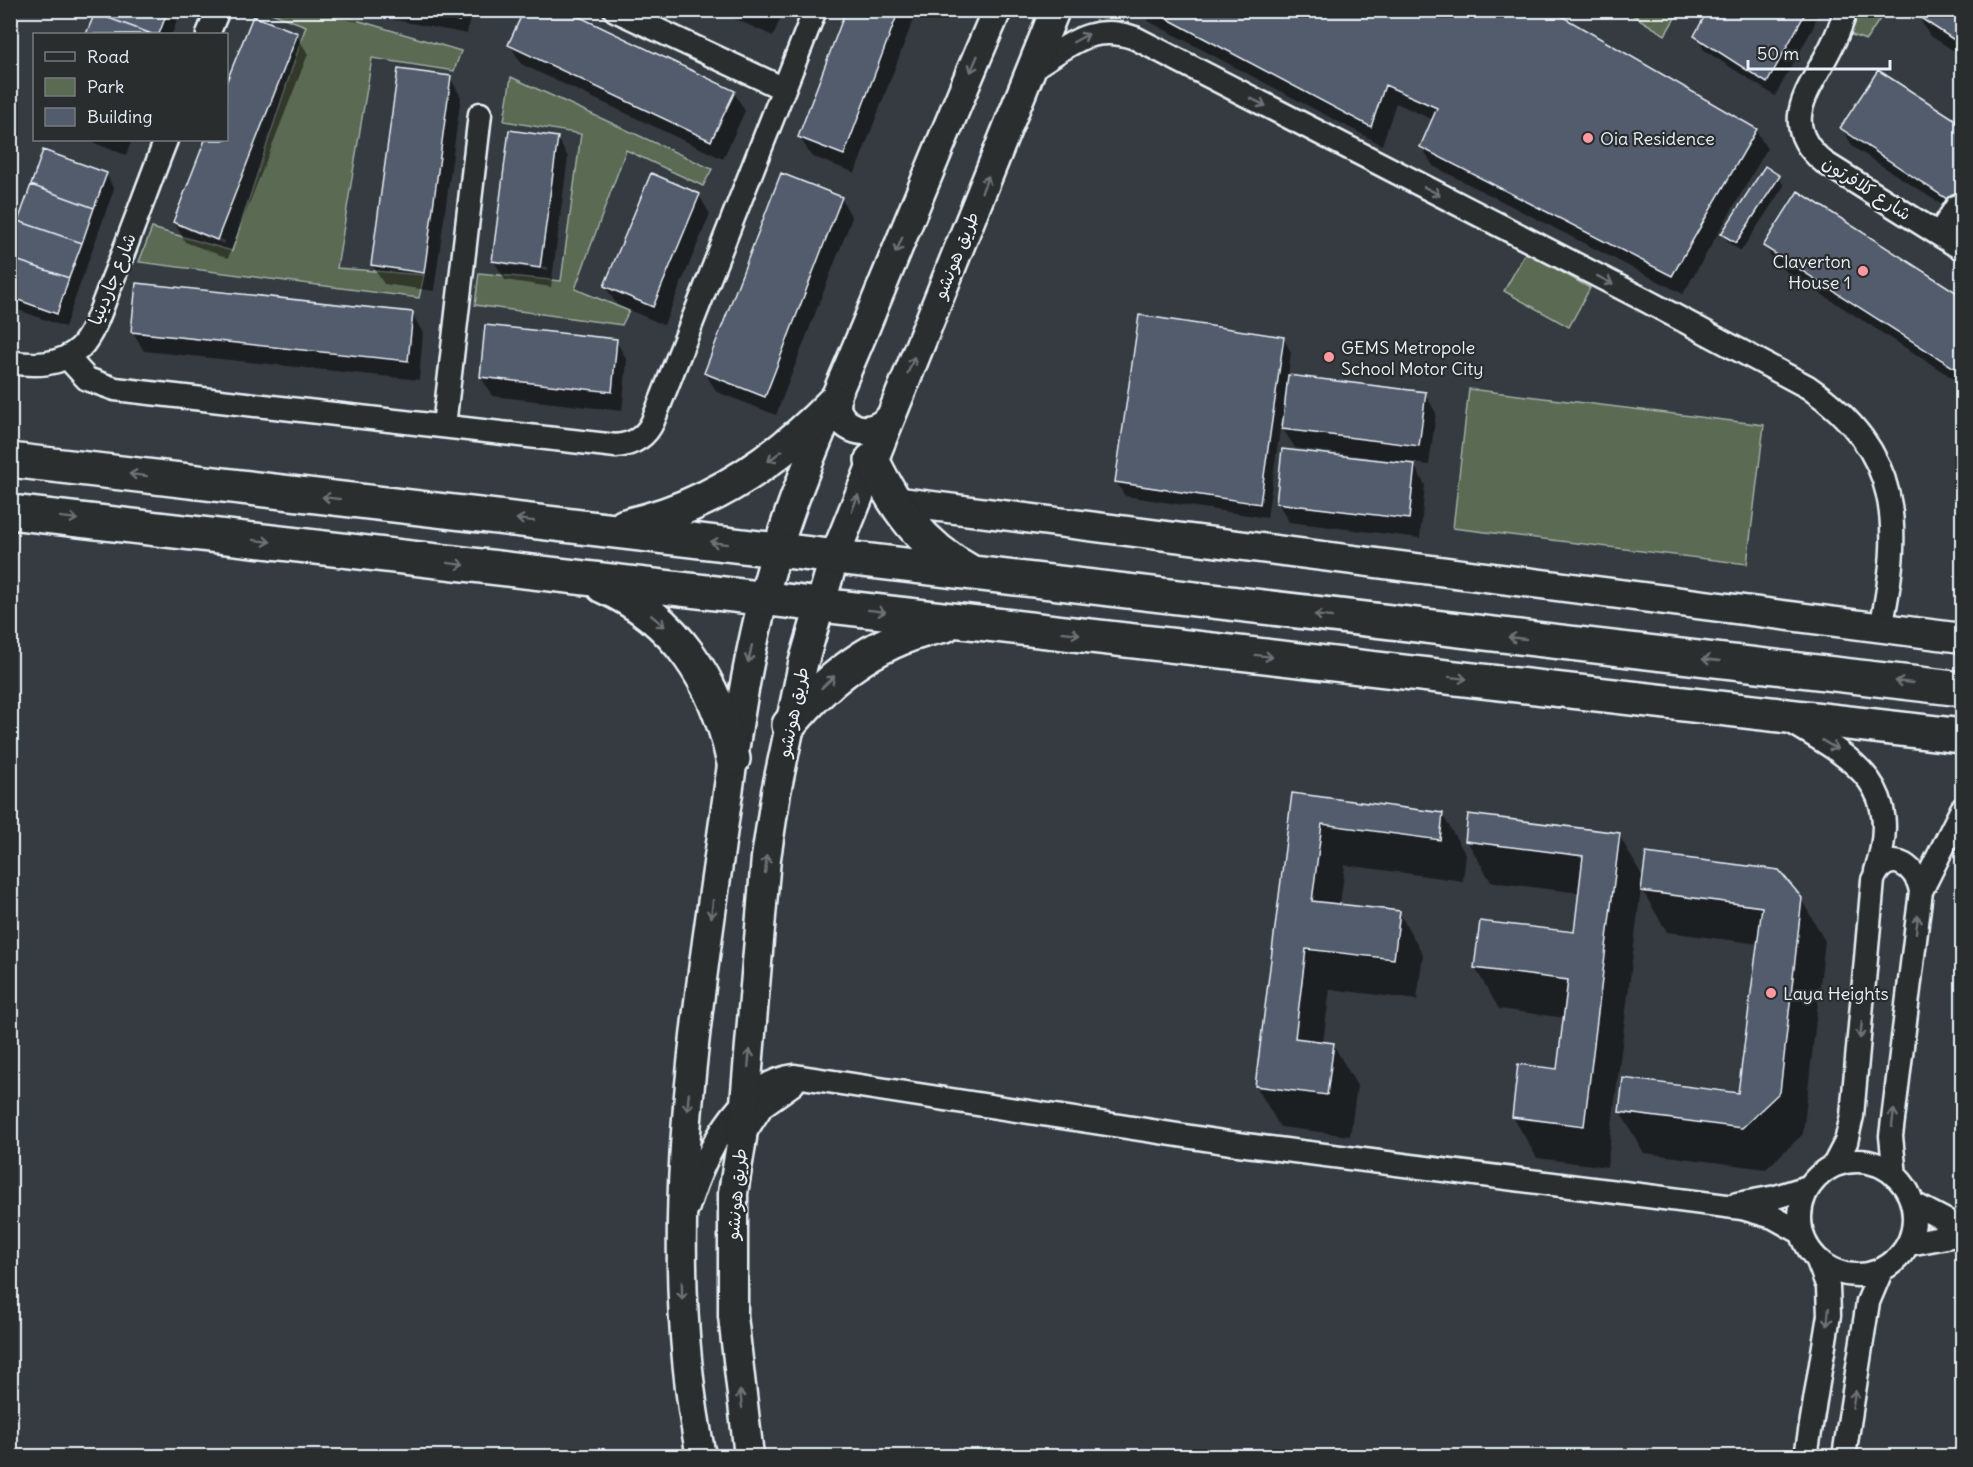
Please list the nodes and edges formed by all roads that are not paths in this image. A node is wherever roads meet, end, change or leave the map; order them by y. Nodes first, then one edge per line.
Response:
1 (218, 10) edge
2 (615, 10) edge
3 (815, 10) edge
4 (1055, 10) edge
5 (1846, 10) edge
6 (991, 16) edge
7 (208, 33) edge
8 (1031, 69) junction
9 (784, 89) junction
10 (480, 114) dead end
11 (166, 141) edge
12 (1958, 206) dead end
13 (1939, 234) junction
14 (1962, 249) edge
15 (67, 357) junction
16 (10, 362) edge
17 (834, 402) junction
18 (889, 419) junction
19 (444, 426) junction
20 (10, 460) edge
21 (872, 460) junction
22 (893, 501) junction
23 (10, 512) edge
24 (607, 530) junction
25 (777, 550) junction
26 (834, 558) junction
27 (976, 575) junction
28 (591, 580) junction
29 (763, 597) junction
30 (819, 604) junction
31 (964, 621) junction
32 (1881, 628) junction
33 (1962, 638) edge
34 (1962, 689) edge
35 (1779, 715) junction
36 (789, 725) junction
37 (1962, 736) edge
38 (733, 759) junction
39 (1962, 809) edge
40 (1876, 872) junction
41 (1921, 891) junction
42 (810, 1077) junction
43 (745, 1102) junction
44 (742, 1138) junction
45 (1834, 1165) junction
46 (1895, 1176) junction
47 (1808, 1187) junction
48 (1912, 1203) junction
49 (1727, 1206) junction
50 (1962, 1229) edge
51 (1800, 1232) junction
52 (681, 1233) junction
53 (1962, 1234) edge
54 (1909, 1244) junction
55 (1818, 1261) junction
56 (1881, 1271) junction
57 (701, 1456) edge
58 (749, 1456) edge
59 (1806, 1456) edge
60 (1844, 1456) edge

1 - 7 street
2 - 9 street
3 - 9 street
4 - 8 street, طريق هونشو
5 - 13 street, شارع كلافرتون
6 -> 17 street
18 -> 8 street, طريق هونشو
8 -> 32 street
9 - 19 street
10 - 19 street
11 - 15 street, شارع جاردينيا
12 - 13 street
13 - 14 street, شارع كلافرتون
15 - 16 street
15 - 19 street
17 - 18 street
17 -> 24 main road
17 - 25 street
18 - 21 street, طريق هونشو
24 -> 20 main road
21 - 22 main road
26 -> 21 street, طريق هونشو
22 - 27 main road
22 - 32 street
23 -> 28 main road
25 -> 24 main road
25 - 26 main road
25 - 29 street
26 - 27 main road
26 - 30 street, طريق هونشو
34 -> 27 main road
28 - 29 main road
28 -> 38 main road
29 - 30 main road
29 -> 38 street
30 -> 31 main road
30 - 36 street, طريق هونشو
31 -> 35 main road
36 -> 31 main road
32 - 33 street
35 - 37 main road
35 -> 40 street
43 -> 36 street, طريق هونشو
38 -> 52 street
39 - 41 street
40 - 41 street
40 -> 45 street
46 -> 41 street
42 - 43 street
42 - 44 street
42 - 49 street
43 - 44 street, طريق هونشو
43 - 52 street
58 -> 44 street, طريق هونشو
45 - 46 street
45 - 47 street
46 - 48 street
47 - 49 street
47 - 51 street
48 - 50 street
48 - 54 street
49 - 51 street
51 - 55 street
52 -> 57 street
53 - 54 street
54 - 56 street
55 - 56 street
55 -> 59 street
60 -> 56 street

